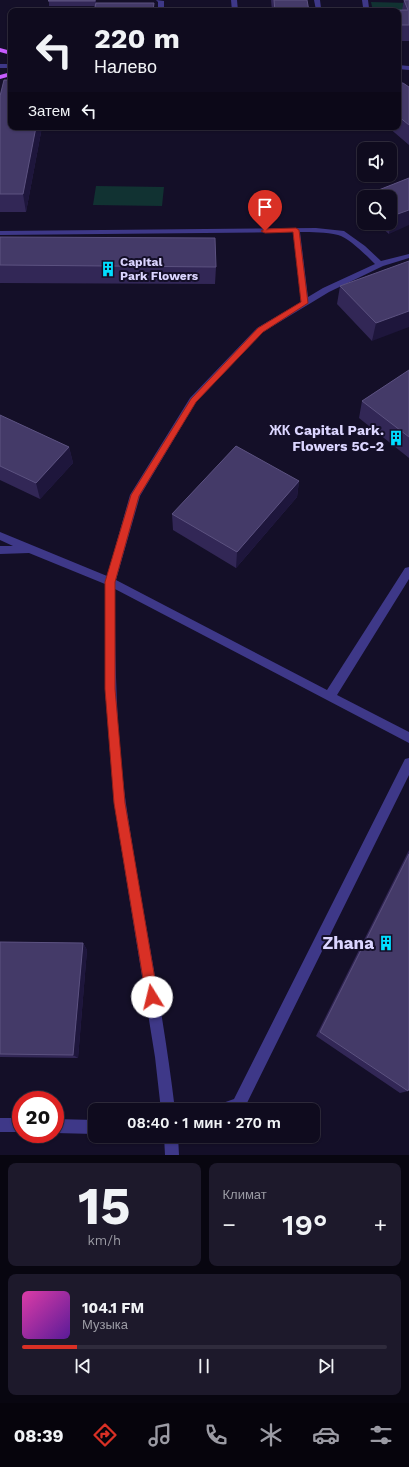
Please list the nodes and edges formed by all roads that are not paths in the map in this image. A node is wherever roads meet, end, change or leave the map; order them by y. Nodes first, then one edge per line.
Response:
1 (296, 230) junction
2 (0, 233) edge
3 (409, 256) edge
4 (380, 264) junction
5 (305, 303) junction
6 (0, 536) edge
7 (31, 549) junction
8 (0, 550) edge
9 (409, 571) edge
10 (110, 582) junction
11 (329, 696) junction
12 (409, 738) edge
13 (409, 763) edge
14 (167, 1103) edge
15 (239, 1103) edge
16 (0, 1125) edge
17 (12, 1125) edge
18 (64, 1126) edge
19 (88, 1127) edge
20 (171, 1143) edge
21 (172, 1155) edge

1 - 2 street
1 - 4 street
1 - 5 street
3 - 4 street
4 - 5 street
5 - 10 street
6 - 7 street
7 - 8 street
7 - 10 street
9 - 11 street
10 - 11 street
10 - 14 street
11 - 12 street
13 - 15 street
16 - 17 street
18 - 19 street
20 - 21 street

